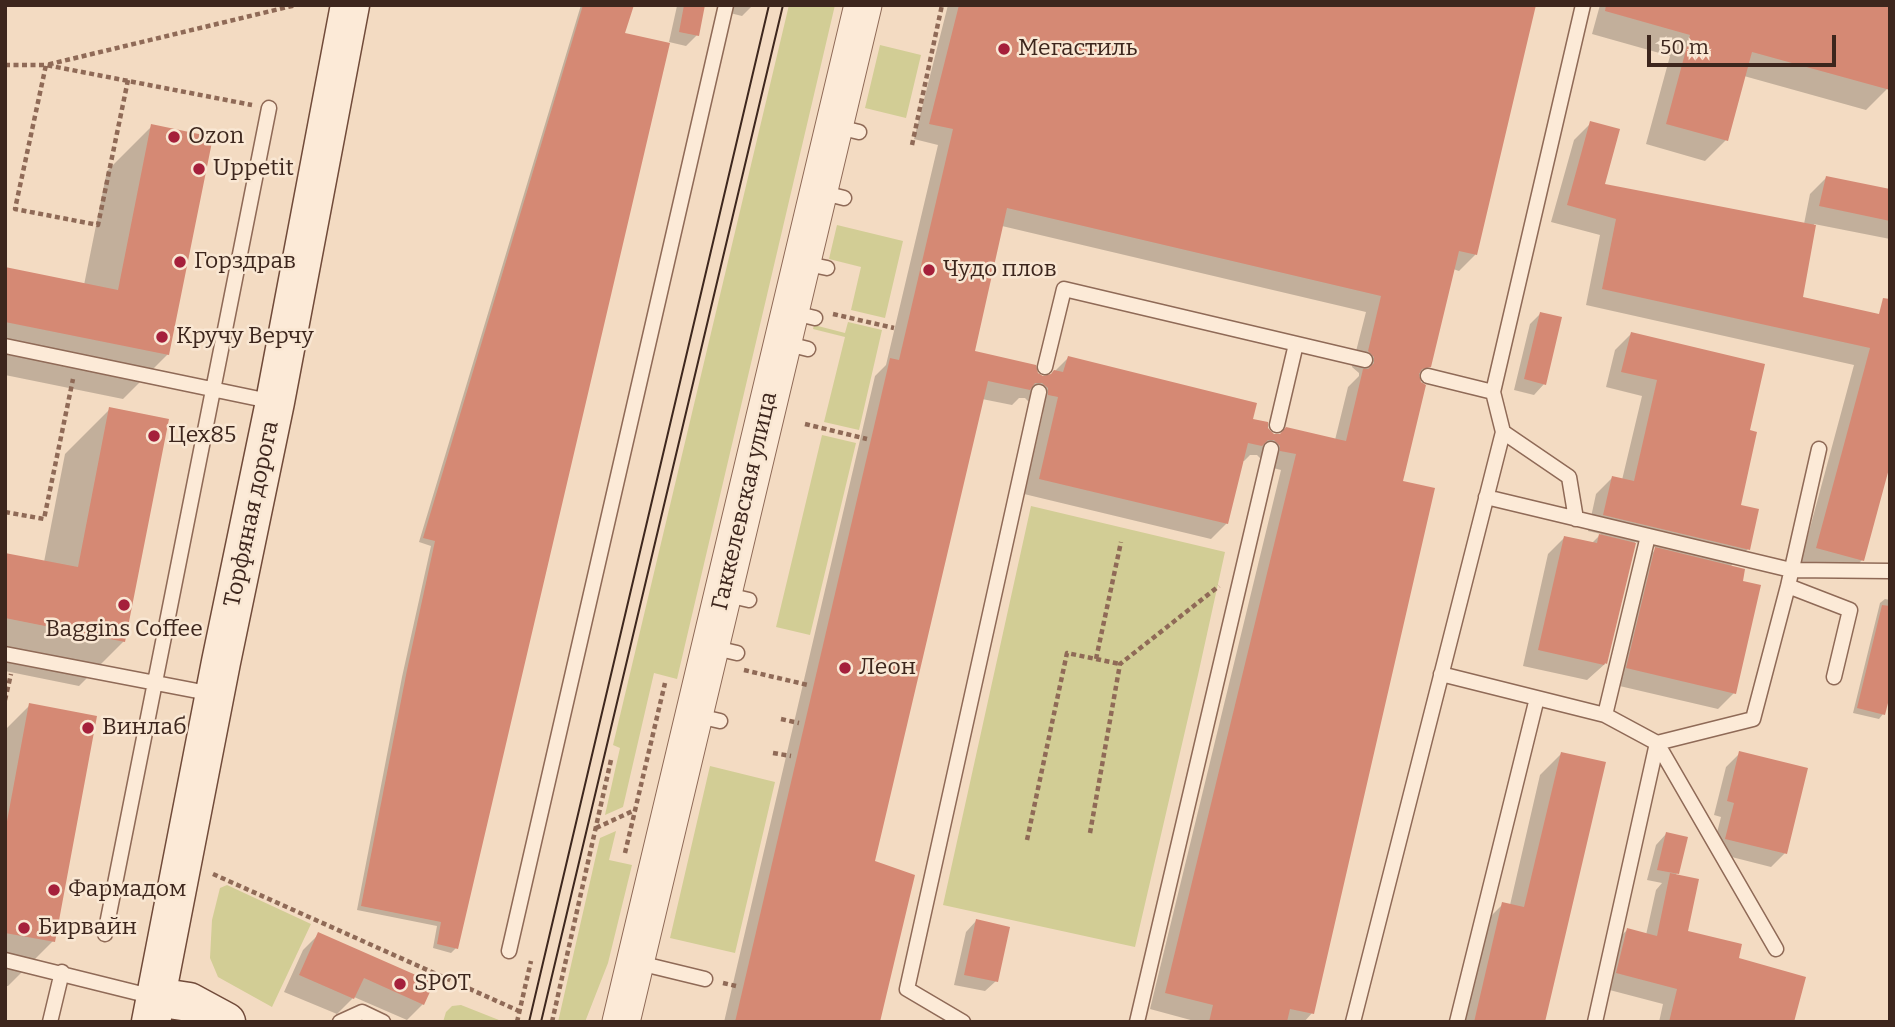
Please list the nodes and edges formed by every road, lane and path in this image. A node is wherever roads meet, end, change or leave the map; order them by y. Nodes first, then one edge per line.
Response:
1 (296, 5) edge
2 (350, 5) edge
3 (726, 5) edge
4 (863, 5) edge
5 (942, 5) edge
6 (1583, 5) edge
7 (5, 65) edge
8 (46, 65) junction
9 (128, 80) junction
10 (269, 108) joint
11 (912, 145) dead end
12 (832, 313) dead end
13 (894, 328) dead end
14 (1296, 344) junction
15 (5, 346) edge
16 (77, 360) junction
17 (1365, 360) dead end
18 (1045, 368) dead end
19 (1428, 376) dead end
20 (213, 389) junction
21 (1493, 392) junction
22 (1039, 393) dead end
23 (275, 402) junction
24 (805, 424) dead end
25 (1277, 425) dead end
26 (1503, 432) junction
27 (867, 439) dead end
28 (1271, 449) dead end
29 (1819, 449) dead end
30 (1486, 497) junction
31 (5, 512) edge
32 (1576, 519) junction
33 (1648, 536) junction
34 (1121, 542) dead end
35 (1243, 567) junction
36 (1791, 570) junction
37 (1890, 571) edge
38 (1788, 586) junction
39 (718, 653) junction
40 (10, 655) edge
41 (1096, 659) junction
42 (1120, 664) junction
43 (1441, 674) junction
44 (1834, 677) dead end
45 (155, 683) junction
46 (665, 683) dead end
47 (808, 685) dead end
48 (215, 695) junction
49 (1537, 698) junction
50 (5, 700) edge
51 (1605, 715) junction
52 (781, 719) dead end
53 (799, 723) dead end
54 (1657, 743) junction
55 (774, 753) dead end
56 (791, 756) dead end
57 (611, 760) dead end
58 (635, 810) junction
59 (596, 828) junction
60 (1090, 833) dead end
61 (1027, 840) dead end
62 (625, 853) dead end
63 (214, 874) dead end
64 (105, 934) dead end
65 (1776, 949) dead end
66 (509, 951) dead end
67 (5, 960) edge
68 (531, 961) dead end
69 (635, 961) junction
70 (62, 972) junction
71 (705, 979) dead end
72 (519, 1012) junction
73 (162, 1014) edge
74 (620, 1014) edge
75 (50, 1022) edge
76 (226, 1022) edge
77 (340, 1022) edge
78 (383, 1022) edge
79 (517, 1022) edge
80 (552, 1022) edge
81 (962, 1022) edge
82 (1136, 1022) edge
83 (1353, 1022) edge
84 (1457, 1022) edge
85 (1595, 1022) edge

1 - 8 path
2 - 23 main road, Торфяная дорога
3 - 66 lane
4 - 39 street, Гаккелевская улица
5 - 11 path
6 - 21 lane
7 - 8 path
8 - 9 path
8 - 9 path
9 - 10 path
10 - 20 lane
12 - 13 path
14 - 17 lane
14 - 18 lane
14 - 25 lane
15 - 16 lane
16 - 20 lane
16 - 31 path
19 - 21 lane
20 - 23 lane
20 - 45 lane
21 - 26 lane
22 - 81 lane
23 - 48 main road, Торфяная дорога
24 - 27 path
26 - 30 lane
26 - 32 lane
28 - 35 lane
29 - 36 lane
30 - 32 lane
30 - 43 lane
32 - 33 lane
33 - 36 lane
33 - 51 lane
34 - 41 path
35 - 42 path
35 - 82 lane
36 - 37 lane
36 - 38 lane
38 - 44 lane
38 - 54 lane
39 - 47 path
39 - 69 street, Гаккелевская улица
40 - 45 lane
40 - 50 path
41 - 42 path
41 - 61 path
42 - 60 path
43 - 49 lane
43 - 83 lane
45 - 48 lane
45 - 64 lane
46 - 58 path
48 - 73 main road, Торфяная дорога
49 - 51 lane
49 - 84 lane
51 - 54 lane
52 - 53 path
54 - 65 lane
54 - 85 lane
55 - 56 path
57 - 59 path
58 - 59 path
58 - 62 path
59 - 80 path
63 - 72 path
67 - 70 lane
68 - 72 path
69 - 71 lane
69 - 74 street, Гаккелевская улица
70 - 73 lane
70 - 75 lane
72 - 79 path
73 - 76 main road
77 - 78 lane

